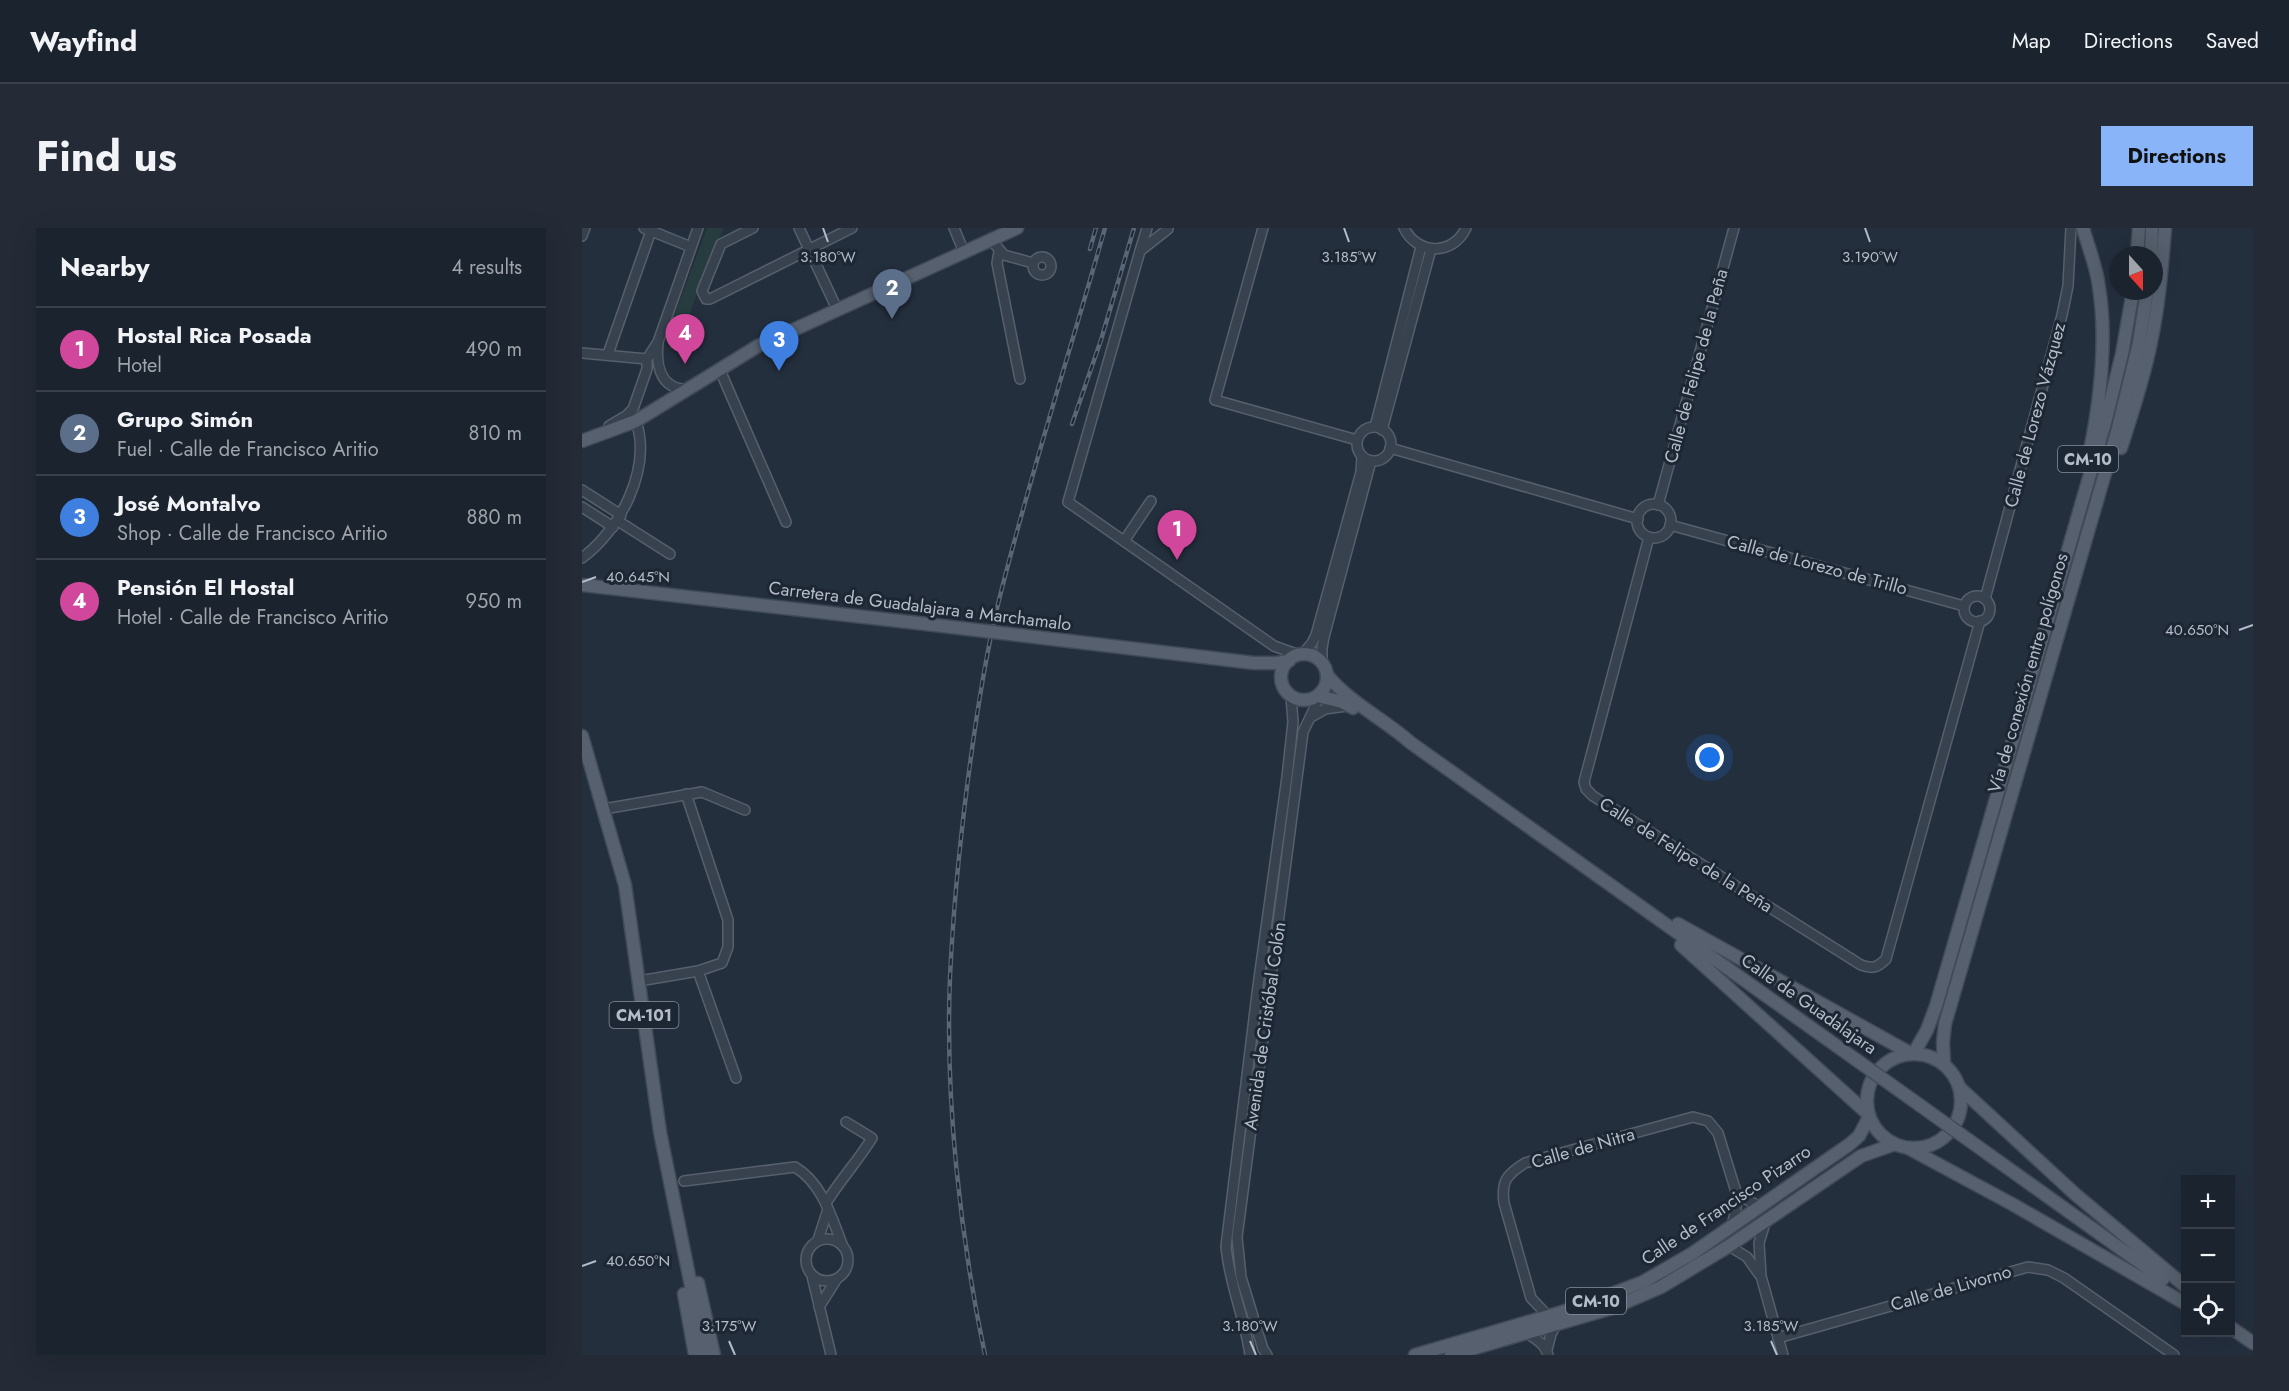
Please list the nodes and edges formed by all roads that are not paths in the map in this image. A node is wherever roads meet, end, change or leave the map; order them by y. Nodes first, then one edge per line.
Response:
1 (585, 228) edge
2 (698, 228) edge
3 (753, 228) edge
4 (799, 228) edge
5 (852, 228) edge
6 (954, 228) edge
7 (1017, 228) edge
8 (1147, 228) edge
9 (1263, 228) edge
10 (1404, 228) edge
11 (1466, 228) edge
12 (1734, 228) edge
13 (2071, 228) edge
14 (2083, 228) edge
15 (2139, 228) edge
16 (2152, 228) edge
17 (2165, 228) edge
18 (649, 229) edge
19 (1168, 229) edge
20 (582, 236) edge
21 (996, 246) junction
22 (2138, 246) edge
23 (2151, 246) edge
24 (691, 247) junction
25 (1426, 248) junction
26 (809, 249) junction
27 (1140, 251) junction
28 (964, 252) junction
29 (1033, 263) dead end
30 (2131, 300) edge
31 (2146, 300) edge
32 (837, 309) junction
33 (658, 342) junction
34 (582, 353) edge
35 (608, 354) junction
36 (647, 359) junction
37 (719, 368) junction
38 (703, 378) junction
39 (1020, 379) dead end
40 (681, 389) junction
41 (636, 421) junction
42 (609, 426) junction
43 (1379, 428) junction
44 (582, 435) edge
45 (1357, 440) junction
46 (582, 441) edge
47 (1390, 448) junction
48 (1362, 457) junction
49 (1371, 461) junction
50 (582, 490) edge
51 (1151, 501) dead end
52 (1658, 505) junction
53 (582, 507) edge
54 (1638, 519) junction
55 (617, 521) junction
56 (786, 522) dead end
57 (1670, 525) junction
58 (1649, 537) junction
59 (1124, 541) junction
60 (670, 554) dead end
61 (582, 558) edge
62 (582, 585) edge
63 (1985, 599) junction
64 (1965, 606) junction
65 (1980, 621) junction
66 (1274, 646) junction
67 (1292, 659) junction
68 (1254, 663) junction
69 (1322, 663) junction
70 (1327, 675) junction
71 (1281, 677) junction
72 (2028, 687) junction
73 (2041, 694) junction
74 (1292, 696) junction
75 (1318, 696) junction
76 (1349, 706) junction
77 (1309, 718) junction
78 (582, 736) edge
79 (1411, 743) junction
80 (686, 794) junction
81 (604, 809) junction
82 (745, 810) dead end
83 (1543, 838) junction
84 (1603, 881) junction
85 (698, 971) junction
86 (639, 981) junction
87 (1927, 1030) junction
88 (1891, 1042) junction
89 (1912, 1053) junction
90 (1944, 1064) junction
91 (736, 1078) dead end
92 (1960, 1088) junction
93 (1869, 1115) junction
94 (846, 1122) dead end
95 (1895, 1144) junction
96 (1908, 1148) junction
97 (684, 1181) dead end
98 (1737, 1195) junction
99 (827, 1206) junction
100 (1759, 1206) junction
101 (674, 1207) junction
102 (1765, 1223) junction
103 (1732, 1225) junction
104 (818, 1240) junction
105 (842, 1244) junction
106 (1729, 1246) junction
107 (812, 1276) junction
108 (1761, 1276) junction
109 (836, 1280) junction
110 (2181, 1283) edge
111 (2181, 1291) edge
112 (1532, 1298) junction
113 (2181, 1301) edge
114 (819, 1307) junction
115 (1552, 1321) junction
116 (1526, 1328) junction
117 (2235, 1330) edge
118 (1778, 1338) junction
119 (2253, 1343) edge
120 (1548, 1352) edge
121 (695, 1355) edge
122 (705, 1355) edge
123 (714, 1355) edge
124 (831, 1355) edge
125 (1250, 1355) edge
126 (1267, 1355) edge
127 (1415, 1355) edge
128 (1452, 1355) edge
129 (1783, 1355) edge
130 (2174, 1355) edge

1 - 20 street
2 - 24 street
3 - 26 street
4 - 26 street
5 - 26 street
6 - 28 street
7 - 21 main road
8 - 27 street
9 - 45 street
10 - 25 street
11 - 25 street
12 - 52 street, Calle de Felipe de la Peña
13 - 63 street, Calle de Lorezo Vázquez
14 - 72 main road, CM-10
15 - 22 main road
16 - 23 main road
17 - 73 main road, CM-10
18 - 24 street
18 - 35 street
19 - 27 street
21 - 28 main road
21 - 29 street
21 - 39 street
24 - 33 street
25 - 43 street
26 - 32 street
27 - 59 street
28 - 32 main road
30 - 72 main road, Vía de conexión entre polígonos / CM-10
31 - 73 main road, Vía de conexión entre polígonos / CM-10
32 - 37 main road
33 - 36 street
33 - 40 street
34 - 35 street
35 - 36 street
36 - 42 street
37 - 38 main road
37 - 56 street
38 - 40 main road
38 - 41 main road
40 - 42 main road
41 - 46 main road
41 - 55 street
42 - 44 main road
43 - 45 street
43 - 47 street
45 - 48 street
47 - 49 street
47 - 54 street
48 - 49 street
48 - 67 street
49 - 69 street
50 - 55 street
51 - 59 street
52 - 54 street
52 - 57 street
53 - 55 street
54 - 58 street
55 - 60 street
55 - 61 street
57 - 58 street
57 - 64 street, Calle de Lorezo de Trillo
58 - 65 street, Calle de Felipe de la Peña
59 - 66 street
62 - 68 main road, Carretera de Guadalajara a Marchamalo, bridge
63 - 64 street
63 - 65 street
64 - 65 street
66 - 67 street
66 - 67 street
67 - 68 main road, Carretera de Guadalajara a Marchamalo
67 - 69 main road
67 - 71 main road
68 - 71 main road, Carretera de Guadalajara a Marchamalo
69 - 70 main road
70 - 75 main road
70 - 79 main road, Calle de Guadalajara
71 - 74 main road
72 - 87 main road, Vía de conexión entre polígonos / CM-10
73 - 90 main road, Vía de conexión entre polígonos / CM-10
74 - 75 main road
74 - 125 street, Avenida de Cristóbal Colón
75 - 76 main road, Calle de Guadalajara
75 - 77 street, Avenida de Cristóbal Colón
76 - 77 street
76 - 79 main road, Calle de Guadalajara
77 - 126 street, Avenida de Cristóbal Colón
78 - 81 main road, CM-101
79 - 83 main road, Calle de Guadalajara
80 - 81 street
80 - 82 street
80 - 85 street
81 - 86 main road, CM-101
83 - 84 main road, Calle de Guadalajara
83 - 93 main road
84 - 88 main road
84 - 111 main road, Calle de Guadalajara, bridge
85 - 86 street
85 - 91 street
86 - 101 main road, CM-101
87 - 88 main road
87 - 89 main road, Vía de conexión entre polígonos / CM-10
88 - 89 main road
89 - 90 main road
89 - 93 main road, CM-10
90 - 92 main road
92 - 96 main road
92 - 110 main road
93 - 95 main road
93 - 100 main road, Calle de Francisco Pizarro / CM-10
94 - 99 street
95 - 96 main road
95 - 102 main road, Calle de Francisco Pizarro / CM-10
96 - 113 main road
97 - 99 street
98 - 100 street
98 - 103 street, Calle de Nitra
98 - 112 street, Calle de Nitra
99 - 104 street
99 - 105 street
100 - 103 main road, Calle de Francisco Pizarro / CM-10
101 - 121 main road
101 - 122 main road, CM-101
101 - 123 main road
102 - 106 main road, Calle de Francisco Pizarro / CM-10
102 - 108 street
103 - 115 main road, Calle de Francisco Pizarro / CM-10
104 - 105 street
104 - 107 street
105 - 109 street
106 - 108 street
106 - 115 main road, Calle de Francisco Pizarro / CM-10
107 - 109 street
107 - 114 street
108 - 118 street
109 - 114 street
112 - 115 street, Calle de Nitra
112 - 116 street, Calle de Nitra
114 - 124 street
115 - 116 main road, Calle de Francisco Pizarro / CM-10
115 - 120 street
116 - 120 street
116 - 127 main road, Calle de Francisco Pizarro / CM-10
116 - 128 main road, Calle de Francisco Pizarro / CM-10
117 - 119 main road
118 - 129 street
118 - 130 street, Calle de Livorno

